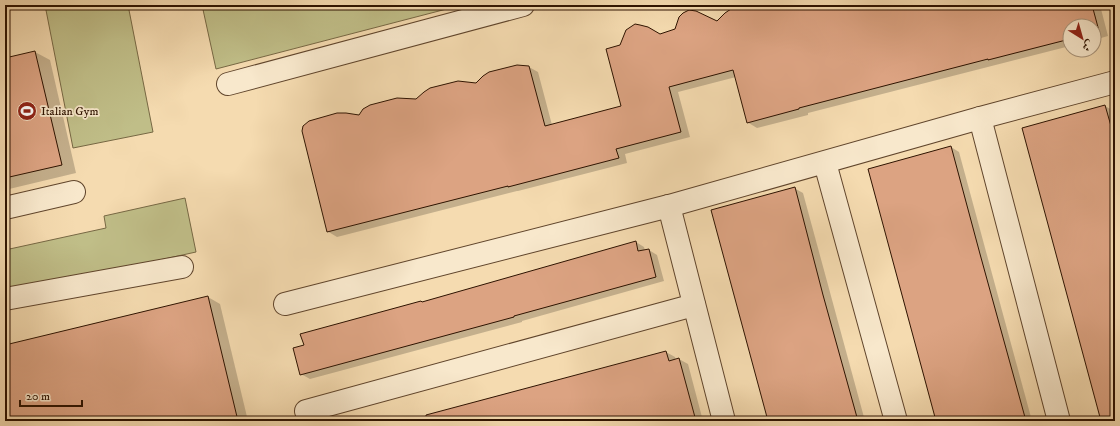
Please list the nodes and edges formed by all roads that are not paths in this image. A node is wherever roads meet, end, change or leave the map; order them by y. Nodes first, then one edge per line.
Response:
1 (523, 5) edge
2 (1115, 82) edge
3 (228, 84) dead end
4 (980, 118) junction
5 (824, 163) junction
6 (74, 192) dead end
7 (669, 206) junction
8 (5, 208) edge
9 (182, 267) dead end
10 (5, 299) edge
11 (285, 304) dead end
12 (694, 305) junction
13 (306, 410) dead end
14 (724, 421) edge
15 (896, 421) edge
16 (1059, 421) edge

1 - 3 street
2 - 4 street
4 - 5 street
4 - 16 street
5 - 7 street
5 - 15 street
6 - 8 street
7 - 11 street
7 - 12 street
9 - 10 street
12 - 13 street
12 - 14 street

